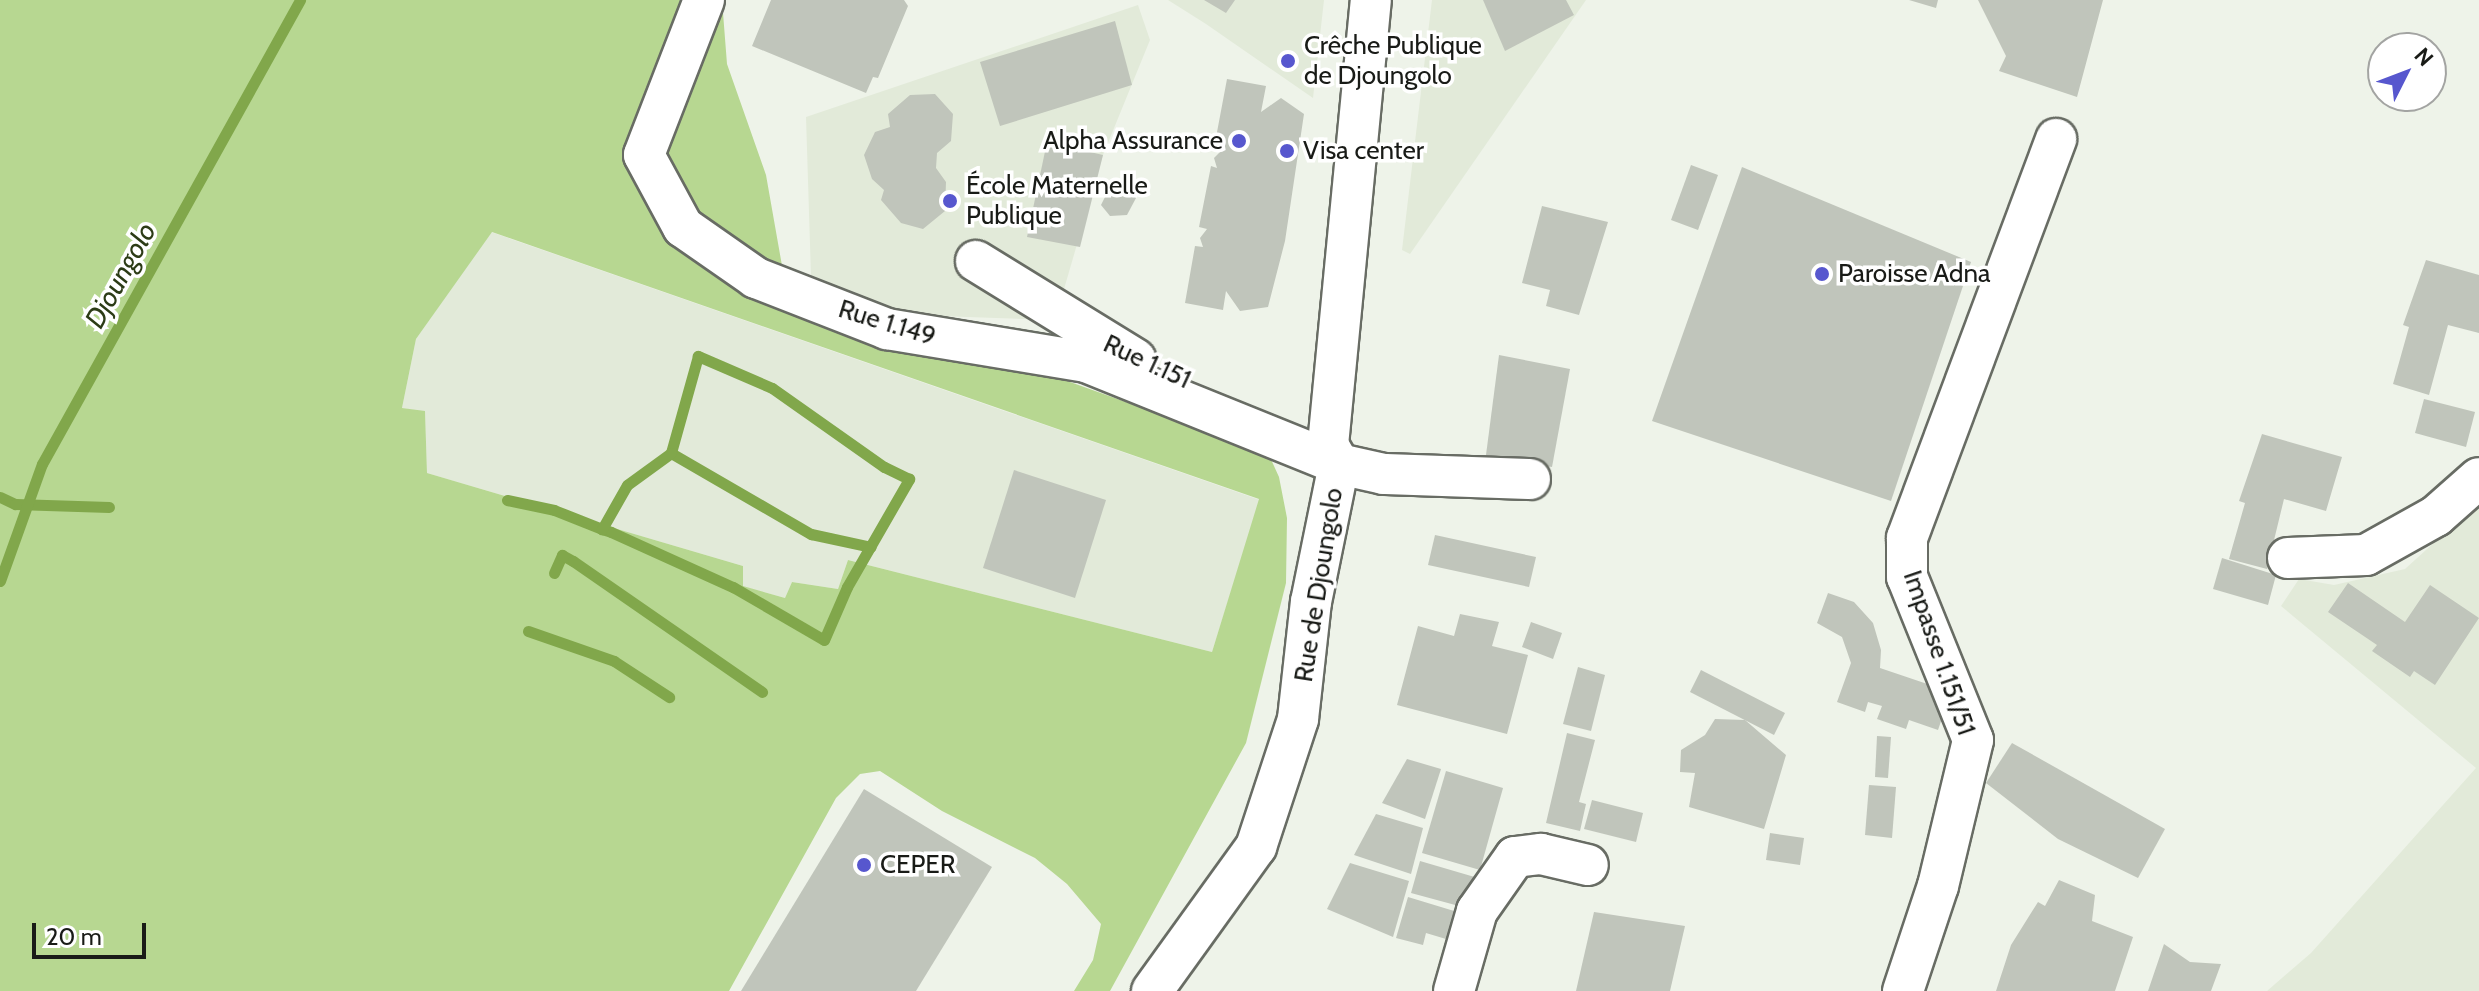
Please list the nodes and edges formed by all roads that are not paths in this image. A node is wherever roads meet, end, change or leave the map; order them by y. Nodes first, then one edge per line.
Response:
1 (704, 0) edge
2 (1371, 0) edge
3 (2056, 139) dead end
4 (976, 261) dead end
5 (1334, 454) junction
6 (2479, 478) edge
7 (1530, 479) dead end
8 (2288, 558) dead end
9 (1588, 865) dead end
10 (1152, 991) edge
11 (1454, 991) edge
12 (1903, 991) edge

1 - 5 street, Rue 1.149
2 - 5 street, Rue de Djoungolo
3 - 12 street, Impasse 1.151/51
4 - 5 street, Rue 1.151
5 - 7 street
5 - 10 street, Rue de Djoungolo
6 - 8 street
9 - 11 street

